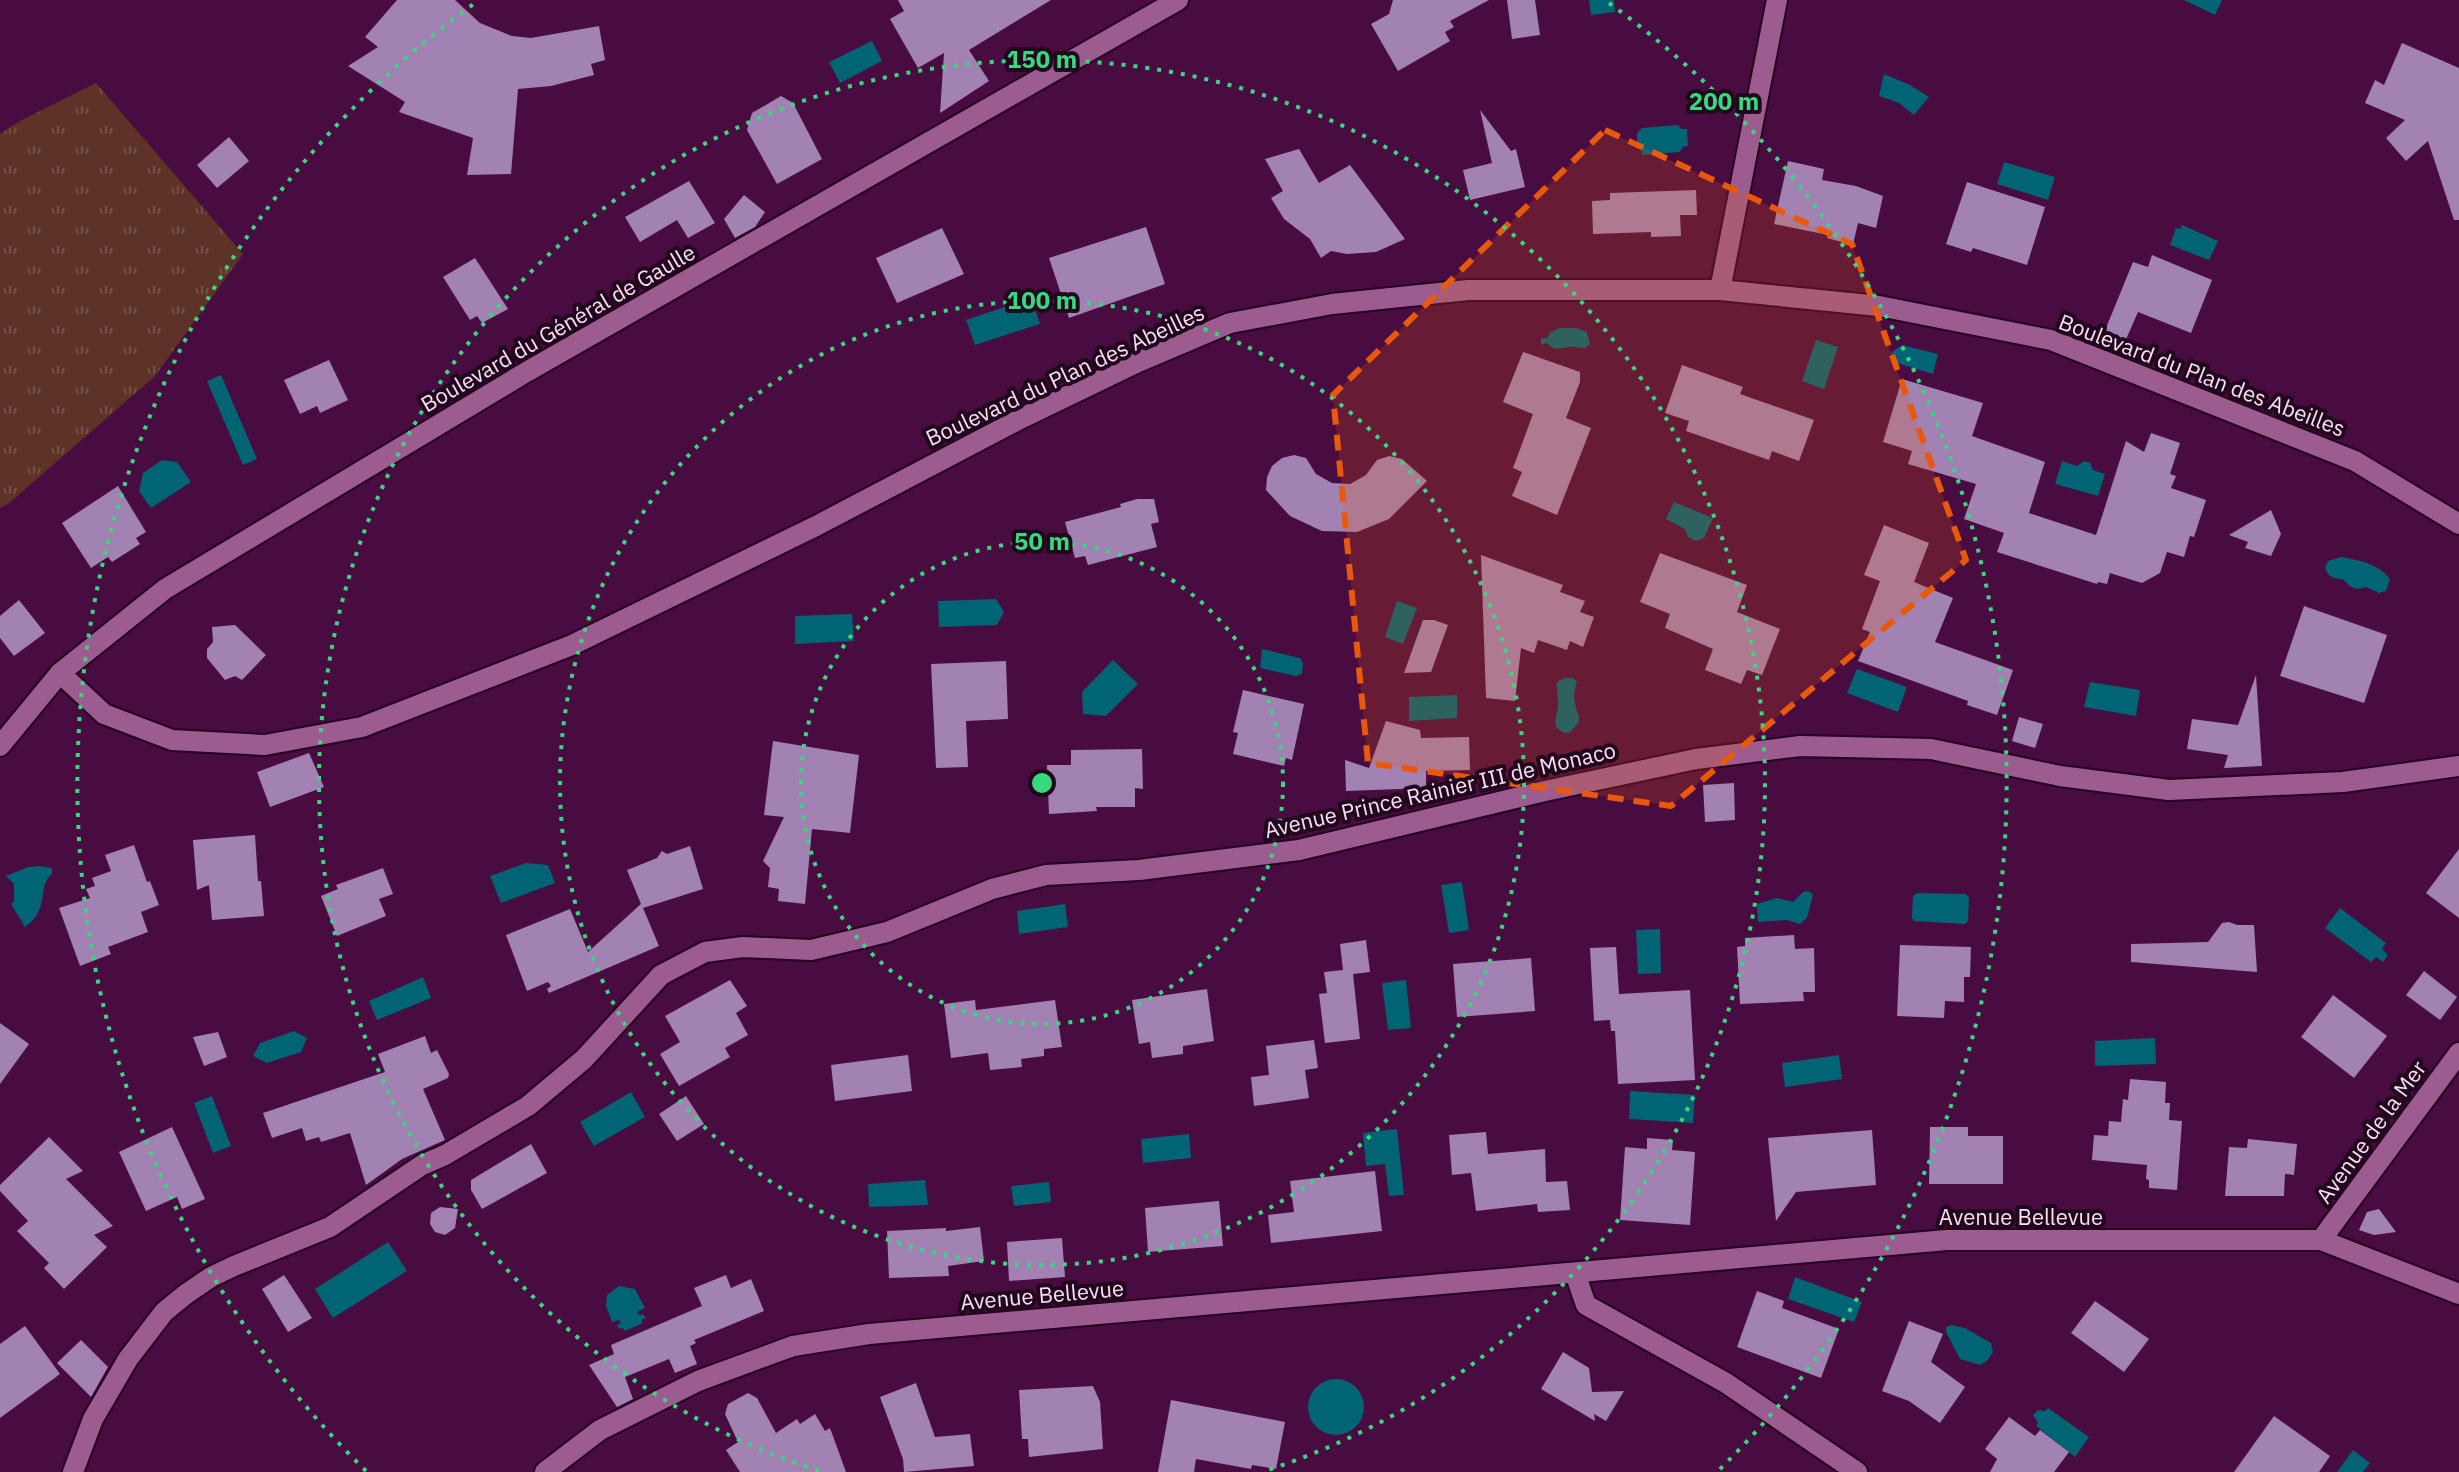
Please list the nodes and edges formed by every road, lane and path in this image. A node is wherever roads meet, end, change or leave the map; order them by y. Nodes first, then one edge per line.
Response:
1 (1178, 0) edge
2 (1777, 0) edge
3 (1720, 290) junction
4 (2459, 524) edge
5 (60, 673) junction
6 (0, 746) edge
7 (2459, 766) edge
8 (2459, 1053) edge
9 (2321, 1240) junction
10 (1575, 1273) junction
11 (2459, 1294) edge
12 (73, 1472) edge
13 (545, 1472) edge
14 (1857, 1472) edge

1 - 5 street, Boulevard du Général de Gaulle
2 - 3 street
3 - 4 street, Boulevard du Plan des Abeilles
3 - 5 street, Boulevard du Plan des Abeilles
5 - 6 street, Boulevard du Général de Gaulle
7 - 12 street, Avenue Prince Rainier III de Monaco
8 - 9 street, Avenue de la Mer
9 - 10 street, Avenue Bellevue
9 - 11 street, Avenue Bellevue
10 - 13 street, Avenue Bellevue
10 - 14 street

